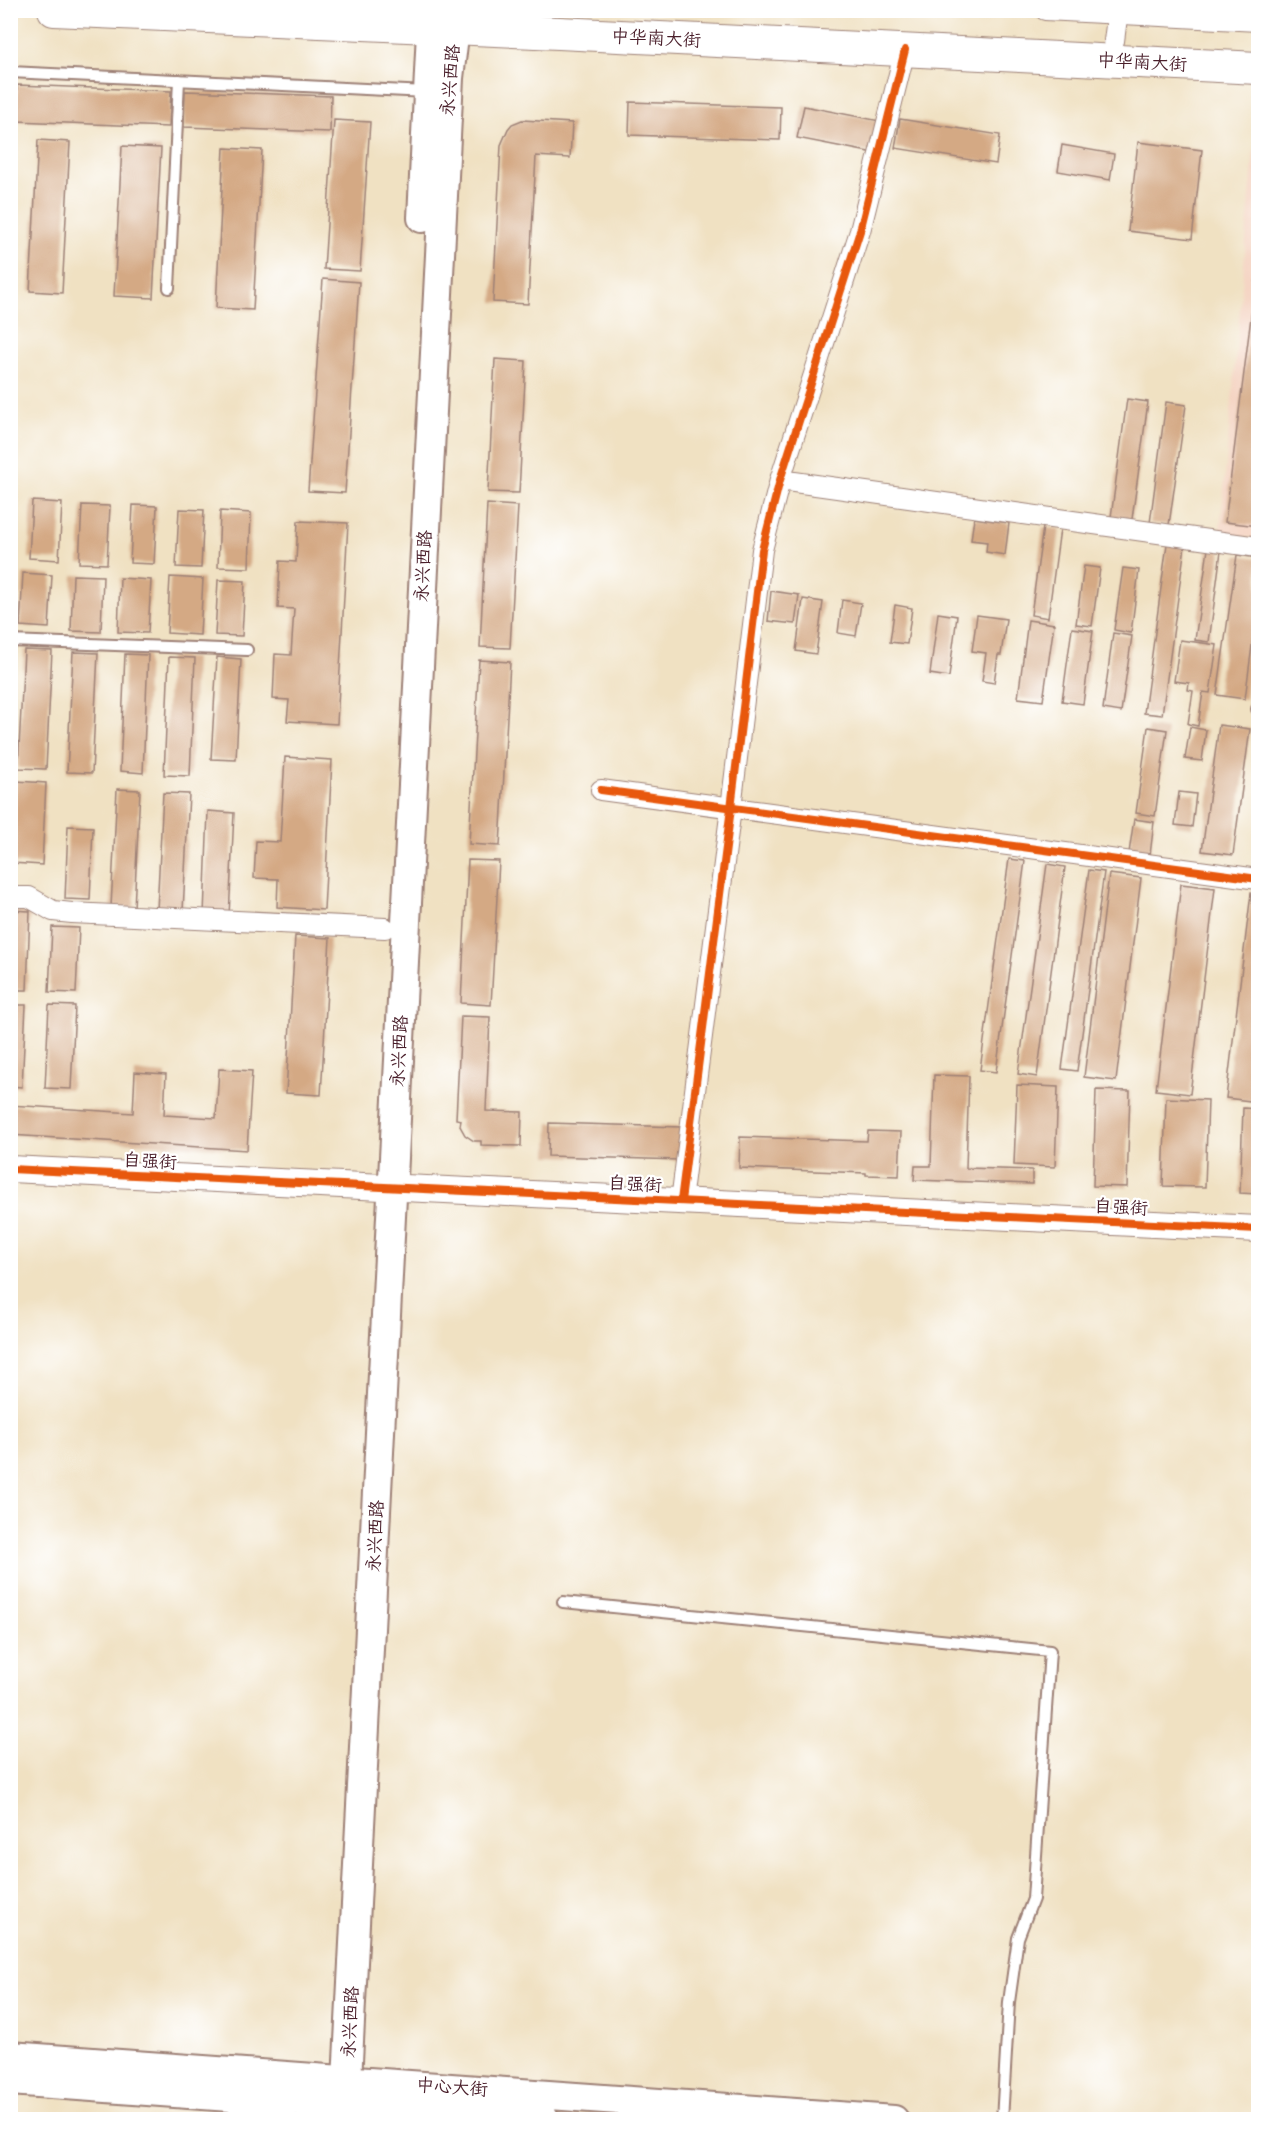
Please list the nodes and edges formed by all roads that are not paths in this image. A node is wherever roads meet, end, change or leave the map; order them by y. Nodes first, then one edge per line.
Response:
1 (54, 10) edge
2 (484, 10) edge
3 (1045, 10) edge
4 (444, 19) edge
5 (1258, 21) edge
6 (1117, 22) edge
7 (1258, 48) edge
8 (905, 51) junction
9 (1258, 68) edge
10 (10, 72) edge
11 (179, 80) junction
12 (428, 92) junction
13 (169, 288) dead end
14 (780, 480) junction
15 (1258, 547) edge
16 (10, 641) edge
17 (247, 650) dead end
18 (601, 790) dead end
19 (731, 808) junction
20 (1258, 879) edge
21 (10, 897) edge
22 (385, 928) junction
23 (10, 1169) edge
24 (382, 1187) junction
25 (681, 1201) junction
26 (1258, 1229) edge
27 (563, 1602) dead end
28 (10, 2056) edge
29 (10, 2081) edge
30 (336, 2099) edge
31 (545, 2120) edge
32 (894, 2120) edge
33 (1002, 2120) edge

1 - 4 main road, 中华南大街
2 - 6 main road, 中华南大街
3 - 6 street
4 - 8 main road, 中华南大街
4 - 12 main road, 永兴西路
4 - 24 main road, 永兴西路
5 - 6 street
6 - 7 main road, 中华南大街
8 - 9 main road, 中华南大街
8 - 14 street
10 - 11 lane
11 - 12 lane
11 - 13 lane
12 - 22 main road, 永兴西路
14 - 15 street
14 - 19 street
16 - 17 lane
18 - 19 street
19 - 20 street
19 - 25 street
21 - 22 street
22 - 24 main road, 永兴西路
23 - 24 street, 自强街
24 - 25 street, 自强街
24 - 30 main road, 永兴西路
25 - 26 street, 自强街
27 - 33 lane
28 - 30 main road, 中心大街
29 - 30 main road, 中心大街
30 - 31 main road, 中心大街
30 - 32 main road, 中心大街

